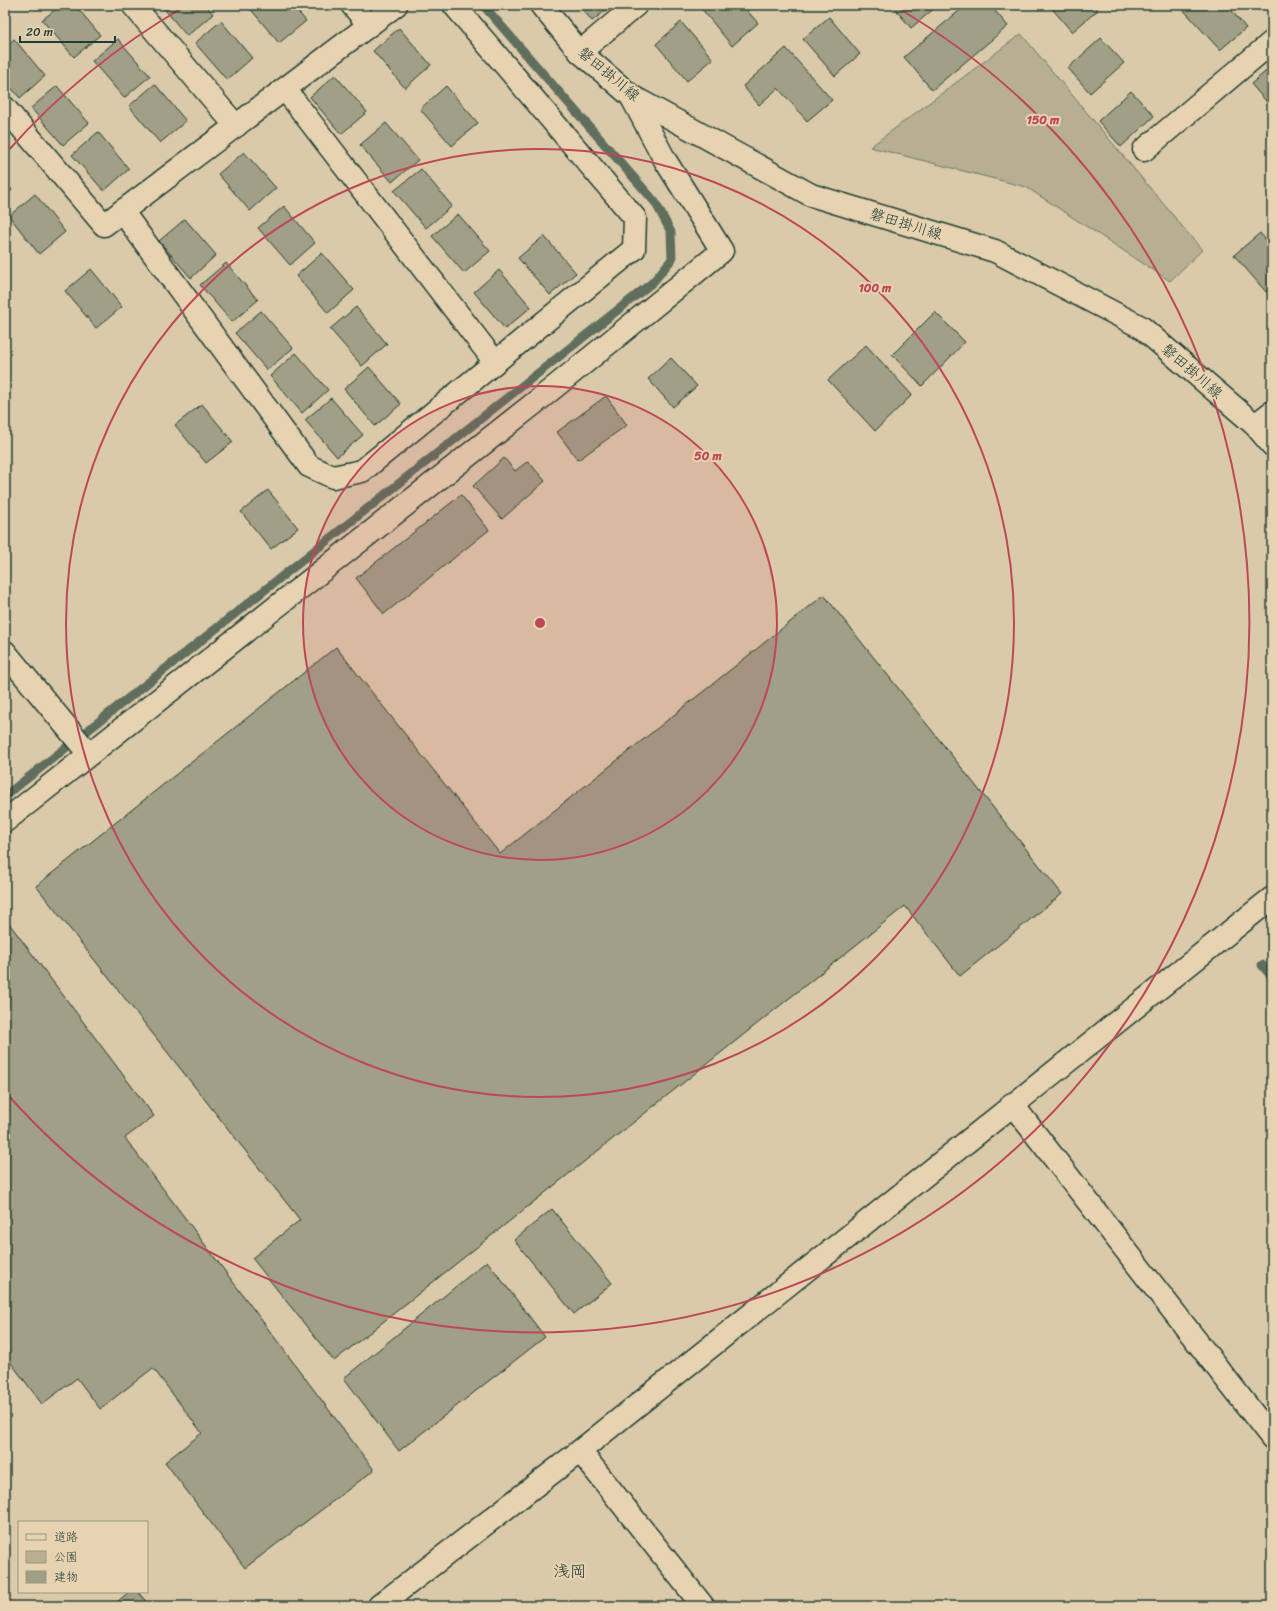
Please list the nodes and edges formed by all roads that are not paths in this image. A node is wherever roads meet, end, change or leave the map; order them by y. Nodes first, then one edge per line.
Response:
1 (134, 5) edge
2 (352, 5) edge
3 (396, 5) edge
4 (454, 5) edge
5 (541, 5) edge
6 (636, 5) edge
7 (369, 25) junction
8 (1272, 42) edge
9 (580, 52) junction
10 (285, 88) junction
11 (632, 96) junction
12 (5, 108) edge
13 (236, 126) junction
14 (1144, 150) dead end
15 (122, 211) junction
16 (495, 362) junction
17 (1264, 419) edge
18 (1272, 445) edge
19 (5, 652) edge
20 (89, 754) junction
21 (5, 821) edge
22 (1272, 898) edge
23 (1012, 1104) junction
24 (1272, 1438) edge
25 (580, 1451) junction
26 (379, 1606) edge
27 (702, 1606) edge

1 - 13 street
2 - 7 street
3 - 7 street
4 - 16 street
5 - 9 street, 磐田掛川線
6 - 9 street
7 - 10 street
8 - 14 street
9 - 11 street, 磐田掛川線
10 - 13 street
10 - 16 street
11 - 17 street, 磐田掛川線
11 - 20 street
12 - 15 street
13 - 15 street
15 - 16 street
17 - 18 street, 磐田掛川線
19 - 20 street
20 - 21 street
22 - 23 street
23 - 24 street
23 - 25 street
25 - 26 street
25 - 27 street

